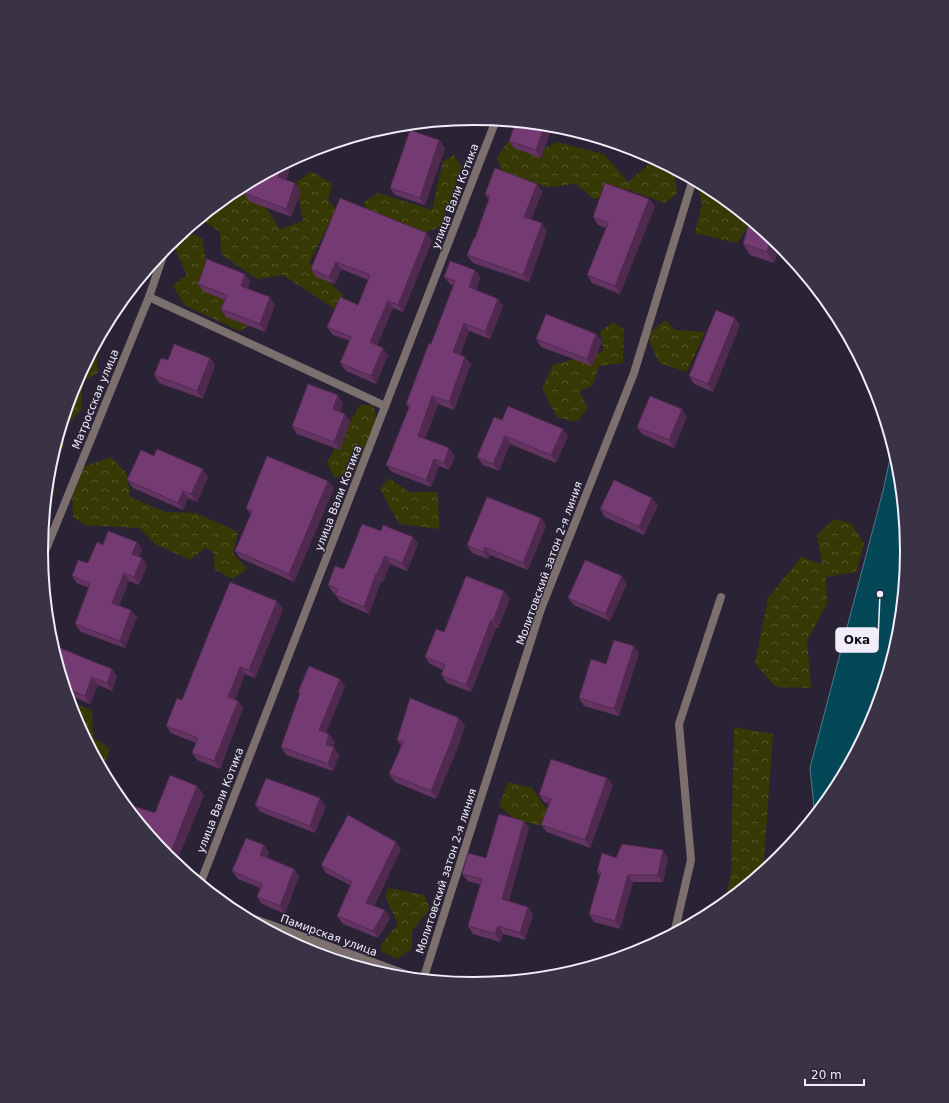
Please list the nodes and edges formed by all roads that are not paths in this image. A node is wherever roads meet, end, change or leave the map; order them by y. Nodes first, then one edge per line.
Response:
1 (494, 126) edge
2 (691, 184) edge
3 (161, 263) edge
4 (149, 297) junction
5 (385, 406) junction
6 (48, 544) edge
7 (721, 597) dead end
8 (202, 879) edge
9 (264, 923) edge
10 (675, 928) edge
11 (391, 970) edge
12 (426, 975) edge

1 - 5 street, улица Вали Котика
2 - 12 street, Молитовский затон 2-я линия
3 - 4 street, Матросская улица
4 - 5 street
4 - 6 street, Матросская улица
5 - 8 street, улица Вали Котика
7 - 10 street
9 - 11 street, Памирская улица

